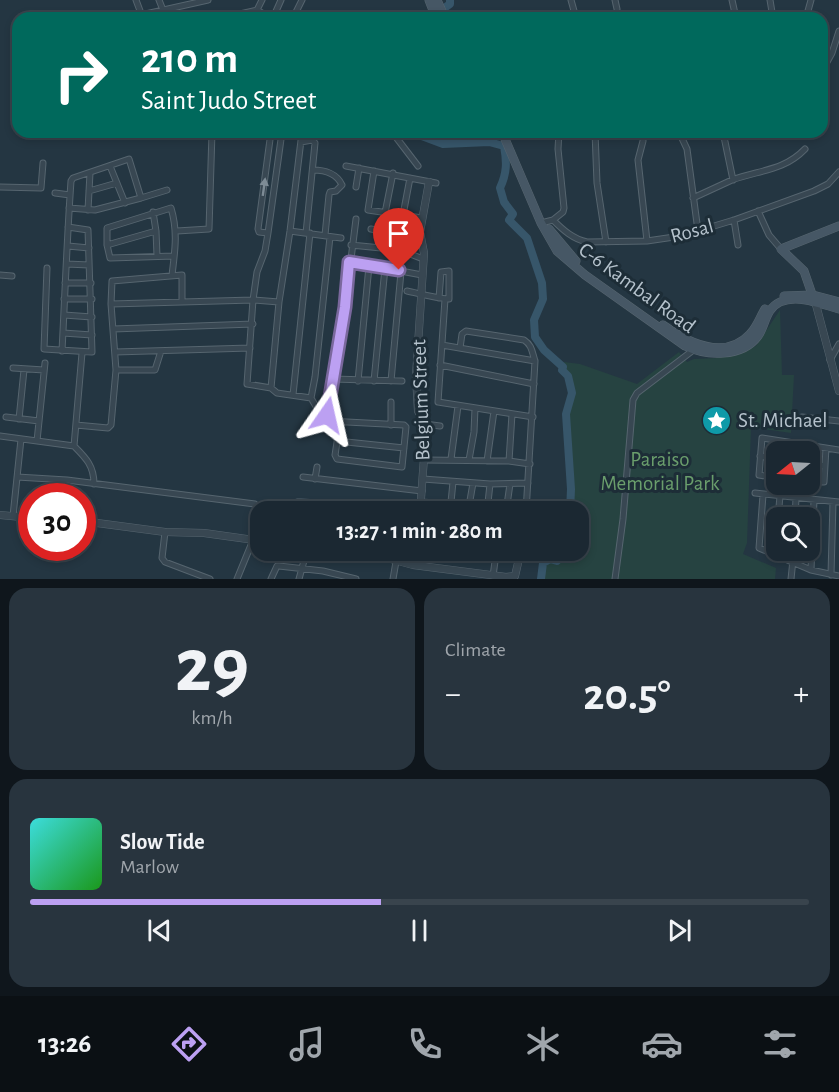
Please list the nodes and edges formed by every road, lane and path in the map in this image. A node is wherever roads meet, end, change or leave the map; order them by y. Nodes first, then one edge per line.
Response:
1 (159, 0) edge
2 (208, 0) edge
3 (253, 0) edge
4 (615, 0) edge
5 (198, 1) edge
6 (261, 2) edge
7 (177, 3) edge
8 (617, 9) dead end
9 (163, 10) junction
10 (257, 10) junction
11 (156, 12) edge
12 (248, 12) edge
13 (260, 12) edge
14 (839, 31) edge
15 (832, 53) junction
16 (839, 57) edge
17 (828, 60) edge
18 (212, 138) edge
19 (270, 138) edge
20 (281, 138) edge
21 (301, 138) edge
22 (397, 138) edge
23 (505, 138) edge
24 (510, 138) edge
25 (559, 138) edge
26 (595, 138) edge
27 (682, 138) edge
28 (724, 138) edge
29 (643, 141) dead end
30 (301, 142) junction
31 (806, 149) dead end
32 (43, 163) dead end
33 (110, 166) junction
34 (346, 166) dead end
35 (418, 166) dead end
36 (358, 168) junction
37 (313, 170) junction
38 (374, 171) junction
39 (839, 172) edge
40 (90, 173) junction
41 (393, 173) junction
42 (410, 178) junction
43 (733, 180) junction
44 (433, 182) joint
45 (117, 183) junction
46 (0, 187) edge
47 (356, 187) dead end
48 (166, 190) dead end
49 (89, 191) junction
50 (55, 193) dead end
51 (70, 195) junction
52 (141, 198) junction
53 (693, 198) junction
54 (125, 203) junction
55 (69, 208) junction
56 (88, 210) junction
57 (758, 211) junction
58 (153, 212) junction
59 (385, 213) junction
60 (403, 215) junction
61 (422, 218) junction
62 (356, 219) dead end
63 (735, 220) junction
64 (546, 221) junction
65 (839, 226) edge
66 (68, 227) junction
67 (371, 229) dead end
68 (156, 231) junction
69 (177, 231) junction
70 (290, 231) junction
71 (698, 231) junction
72 (268, 233) junction
73 (308, 233) junction
74 (327, 236) junction
75 (408, 236) dead end
76 (341, 238) dead end
77 (421, 238) junction
78 (646, 241) junction
79 (606, 242) junction
80 (738, 244) dead end
81 (107, 245) junction
82 (351, 245) junction
83 (68, 246) junction
84 (88, 248) junction
85 (381, 248) dead end
86 (782, 249) junction
87 (157, 256) junction
88 (174, 256) junction
89 (423, 259) junction
90 (349, 262) junction
91 (67, 264) junction
92 (89, 265) junction
93 (369, 266) junction
94 (46, 268) dead end
95 (385, 268) junction
96 (406, 272) dead end
97 (422, 274) junction
98 (0, 275) edge
99 (172, 275) junction
100 (12, 276) dead end
101 (65, 283) junction
102 (91, 283) junction
103 (407, 291) dead end
104 (421, 294) junction
105 (64, 298) junction
106 (814, 298) junction
107 (92, 299) junction
108 (254, 300) junction
109 (182, 302) junction
110 (279, 302) junction
111 (839, 302) edge
112 (111, 304) junction
113 (839, 309) edge
114 (64, 315) junction
115 (92, 317) junction
116 (253, 324) junction
117 (113, 329) junction
118 (63, 333) junction
119 (92, 335) junction
120 (839, 344) edge
121 (442, 345) junction
122 (250, 348) junction
123 (460, 348) junction
124 (697, 348) junction
125 (62, 351) junction
126 (161, 351) junction
127 (82, 352) junction
128 (114, 352) junction
129 (830, 360) junction
130 (535, 361) junction
131 (45, 363) dead end
132 (440, 365) junction
133 (13, 368) dead end
134 (836, 368) edge
135 (24, 369) junction
136 (44, 370) junction
137 (116, 370) junction
138 (333, 379) junction
139 (358, 381) junction
140 (374, 381) junction
141 (391, 381) junction
142 (402, 381) dead end
143 (534, 384) junction
144 (271, 388) junction
145 (839, 391) edge
146 (292, 395) junction
147 (310, 398) junction
148 (391, 402) dead end
149 (458, 406) junction
150 (475, 408) junction
151 (494, 411) junction
152 (512, 414) junction
153 (6, 417) dead end
154 (533, 417) junction
155 (802, 417) dead end
156 (19, 419) junction
157 (324, 419) junction
158 (39, 421) junction
159 (839, 421) edge
160 (340, 423) junction
161 (425, 424) junction
162 (76, 425) junction
163 (391, 425) junction
164 (440, 426) dead end
165 (0, 436) edge
166 (21, 440) junction
167 (37, 441) junction
168 (337, 441) junction
169 (74, 446) junction
170 (404, 448) junction
171 (826, 448) junction
172 (839, 450) edge
173 (760, 456) junction
174 (766, 457) edge
175 (451, 459) junction
176 (425, 460) junction
177 (469, 460) junction
178 (487, 461) junction
179 (509, 461) junction
180 (530, 464) junction
181 (820, 465) edge
182 (824, 466) junction
183 (317, 467) dead end
184 (17, 477) junction
185 (303, 477) dead end
186 (766, 477) edge
187 (315, 479) junction
188 (423, 479) junction
189 (453, 482) junction
190 (820, 482) edge
191 (83, 483) edge
192 (94, 483) edge
193 (472, 483) junction
194 (528, 483) junction
195 (96, 484) edge
196 (490, 484) junction
197 (510, 484) junction
198 (422, 491) junction
199 (755, 493) dead end
200 (763, 495) junction
201 (780, 496) junction
202 (796, 498) junction
203 (814, 500) junction
204 (421, 501) edge
205 (451, 501) edge
206 (470, 501) edge
207 (488, 501) edge
208 (508, 501) edge
209 (527, 501) edge
210 (836, 502) edge
211 (250, 503) edge
212 (779, 507) edge
213 (796, 507) edge
214 (0, 515) edge
215 (13, 516) junction
216 (18, 517) edge
217 (96, 523) edge
218 (165, 532) junction
219 (250, 539) edge
220 (766, 552) edge
221 (250, 554) edge
222 (304, 561) edge
223 (394, 561) joint
224 (495, 561) edge
225 (519, 561) edge
226 (788, 561) edge
227 (793, 563) junction
228 (302, 568) junction
229 (811, 570) junction
230 (322, 571) junction
231 (831, 575) junction
232 (493, 576) junction
233 (839, 576) edge
234 (339, 577) edge
235 (210, 579) edge
236 (237, 579) edge
237 (271, 579) edge
238 (299, 579) edge
239 (320, 579) edge
240 (356, 579) edge
241 (393, 579) edge
242 (615, 579) edge
243 (791, 579) edge

1 - 9 street
2 - 5 street
3 - 6 street
4 - 8 street
5 - 7 street
6 - 10 street
7 - 9 street
9 - 11 street
10 - 12 street
10 - 13 street
14 - 15 street
15 - 16 street
15 - 17 street
18 - 69 street
72 -> 19 street
20 - 72 street
21 - 30 street
22 - 35 street
23 - 64 main road, C-6 Kambal Road
24 - 64 main road, C-6 Kambal Road
25 - 64 street
26 - 79 street
27 - 53 street
28 - 43 street
29 - 78 street
30 - 37 street
30 - 70 street
31 - 43 street
32 - 46 street
33 - 40 street
33 - 45 street
33 - 52 street
34 - 36 street
36 - 38 street
36 - 47 street
37 - 73 street
37 - 74 street
38 - 41 street
38 - 59 street
39 - 57 street, Rosal
40 - 49 street
40 - 51 street
41 - 42 street
41 - 59 street
42 - 44 street
42 - 60 street
43 - 53 street
44 - 61 street, Belgium Street
45 - 49 street
45 - 54 street
48 - 52 street
49 - 56 street
50 - 51 street
51 - 55 street
52 - 54 street
53 - 71 street
54 - 56 street
55 - 56 street
55 - 66 street
57 - 63 street, Rosal
57 - 86 street
58 - 68 street
58 - 69 street
58 - 81 street
59 - 60 street
60 - 61 street
61 - 77 street, Belgium Street
62 - 82 street
63 - 71 street, Rosal
63 - 80 street
64 - 79 street, Rosal
64 - 124 main road, C-6 Kambal Road
65 - 86 main road
66 - 83 street
66 - 84 street
67 - 89 street
68 - 81 street
68 - 87 street
69 - 88 street
70 - 73 street
70 - 110 street
71 - 78 street, Rosal
72 - 108 street
73 - 74 street
73 - 146 street
74 - 76 street
74 - 147 street
75 - 77 street
77 - 89 street, Belgium Street
78 - 79 street, Rosal
81 - 87 street
82 - 85 street
82 - 90 street
83 - 84 street
83 - 91 street
84 - 92 street
86 - 106 main road
87 - 88 street
88 - 99 street
89 - 97 street, Belgium Street
90 - 93 street
90 - 138 street
91 - 92 street
91 - 101 street
92 - 102 street
93 - 95 street
93 - 139 street
94 - 125 street
95 - 140 street
95 - 141 street
96 - 97 street
97 - 104 street, Belgium Street
98 - 100 street
99 - 109 street
99 - 112 street
101 - 102 street
101 - 105 street
102 - 107 street
103 - 104 street
104 - 121 street
104 - 161 street, Belgium Street
105 - 107 street
105 - 114 street
106 - 111 main road, C-6 Kambal Road
106 - 113 main road, C-6 Kambal Road
106 - 124 main road, C-6 Kambal Road
106 - 129 street
107 - 115 street
108 - 109 street
108 - 110 street
108 - 116 street
109 - 112 street
110 - 144 street
112 - 117 street
114 - 115 street
114 - 118 street
115 - 119 street
116 - 117 street
116 - 122 street
117 - 128 street
118 - 119 street
118 - 125 street
119 - 127 street
120 - 129 street
121 - 123 street
121 - 132 street
122 - 126 street
122 - 144 street
123 - 130 street
123 - 130 street
124 - 242 street
125 - 127 street
126 - 128 street
126 - 137 street
127 - 162 street
128 - 137 street
129 - 134 street
130 - 143 street
131 - 136 street
132 - 143 street
132 - 149 street
133 - 135 street
134 - 145 street
135 - 136 street
135 - 156 street
136 - 158 street
137 - 162 street
138 - 139 street
138 - 157 street
139 - 140 street
140 - 141 street
141 - 142 street
143 - 154 street
144 - 146 street
146 - 147 street
147 - 157 street
148 - 163 street
149 - 150 street
149 - 175 street
150 - 151 street
150 - 177 street
151 - 152 street
151 - 178 street
152 - 154 street
152 - 179 street
153 - 156 street
154 - 180 street
155 - 159 street
156 - 158 street
157 - 160 street
158 - 167 street
160 - 163 street
160 - 168 street
161 - 164 street
161 - 176 street, Belgium Street
162 - 169 street
163 - 170 street
165 - 166 street
166 - 167 street
166 - 184 street
167 - 169 street
168 - 170 street
168 - 170 street
169 - 192 street
171 - 172 street
171 - 173 street
171 - 182 street
173 - 174 street
173 - 186 street
175 - 176 street
175 - 177 street
176 - 188 street, Belgium Street
177 - 178 street
178 - 179 street
179 - 180 street
180 - 194 street
181 - 182 street
182 - 190 street
183 - 187 street
184 - 191 street
184 - 215 street
185 - 187 street
187 - 198 street
188 - 189 street
188 - 198 street, Belgium Street
189 - 193 street
189 - 205 street
193 - 196 street
193 - 206 street
194 - 197 street
194 - 209 street
195 - 211 street
196 - 197 street
196 - 207 street
197 - 208 street
198 - 204 street, Belgium Street
199 - 200 street
200 - 201 street
200 - 220 street
201 - 202 street
201 - 212 street
202 - 203 street
202 - 213 street
203 - 210 street
203 - 229 street
210 - 231 street
214 - 215 street
215 - 216 street
217 - 218 street
218 - 219 street
218 - 235 street
221 - 236 street
222 - 228 street
223 - 232 street
223 - 241 street
224 - 232 street
225 - 232 street
226 - 227 street
227 - 229 street
227 - 243 street
228 - 230 street
228 - 237 street
228 - 238 street
229 - 231 street
230 - 234 street
230 - 239 street
231 - 233 street
234 - 240 street

